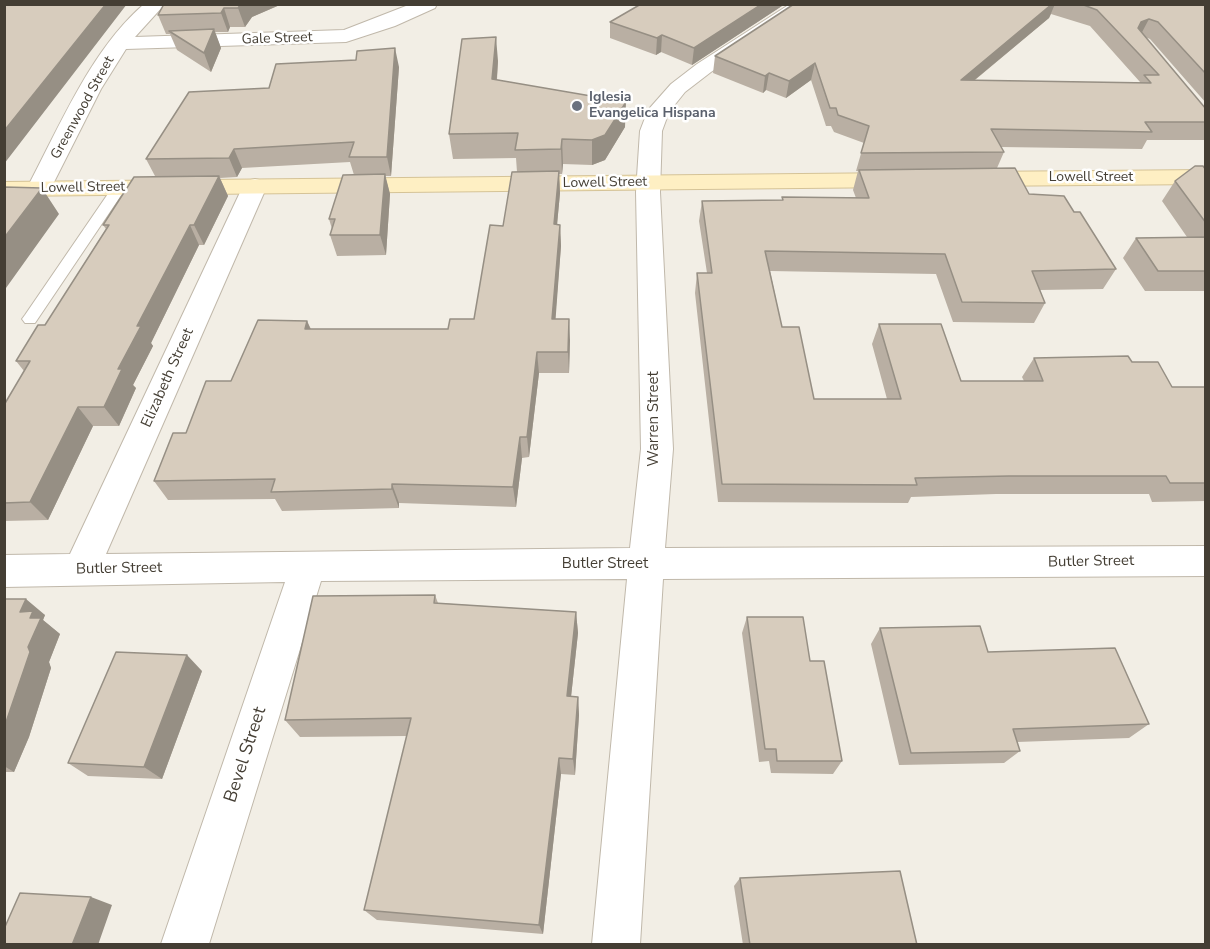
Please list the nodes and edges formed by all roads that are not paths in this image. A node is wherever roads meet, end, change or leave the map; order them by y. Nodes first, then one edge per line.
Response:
1 (156, 4) edge
2 (428, 4) edge
3 (804, 4) edge
4 (121, 43) junction
5 (1206, 177) edge
6 (922, 179) edge
7 (957, 179) edge
8 (648, 182) junction
9 (255, 186) junction
10 (39, 188) junction
11 (119, 188) junction
12 (4, 189) edge
13 (30, 319) dead end
14 (1206, 561) edge
15 (646, 564) junction
16 (308, 566) junction
17 (81, 570) junction
18 (4, 571) edge
19 (185, 945) edge
20 (616, 945) edge

1 - 4 street, Greenwood Street
2 - 4 street, Gale Street
3 - 8 street, Warren Street
4 - 10 street, Greenwood Street
5 - 7 street, Lowell Street
6 - 8 street, Lowell Street
8 - 9 street, Lowell Street
8 - 15 street, Warren Street
9 - 11 street, Lowell Street
9 - 17 street, Elizabeth Street
10 - 11 street, Lowell Street
10 - 12 street, Lowell Street
11 - 13 lane
14 - 15 street, Butler Street
15 - 16 street, Butler Street
15 - 20 street, Warren Street
16 - 17 street, Butler Street
16 - 19 street, Bevel Street
17 - 18 street, Butler Street

